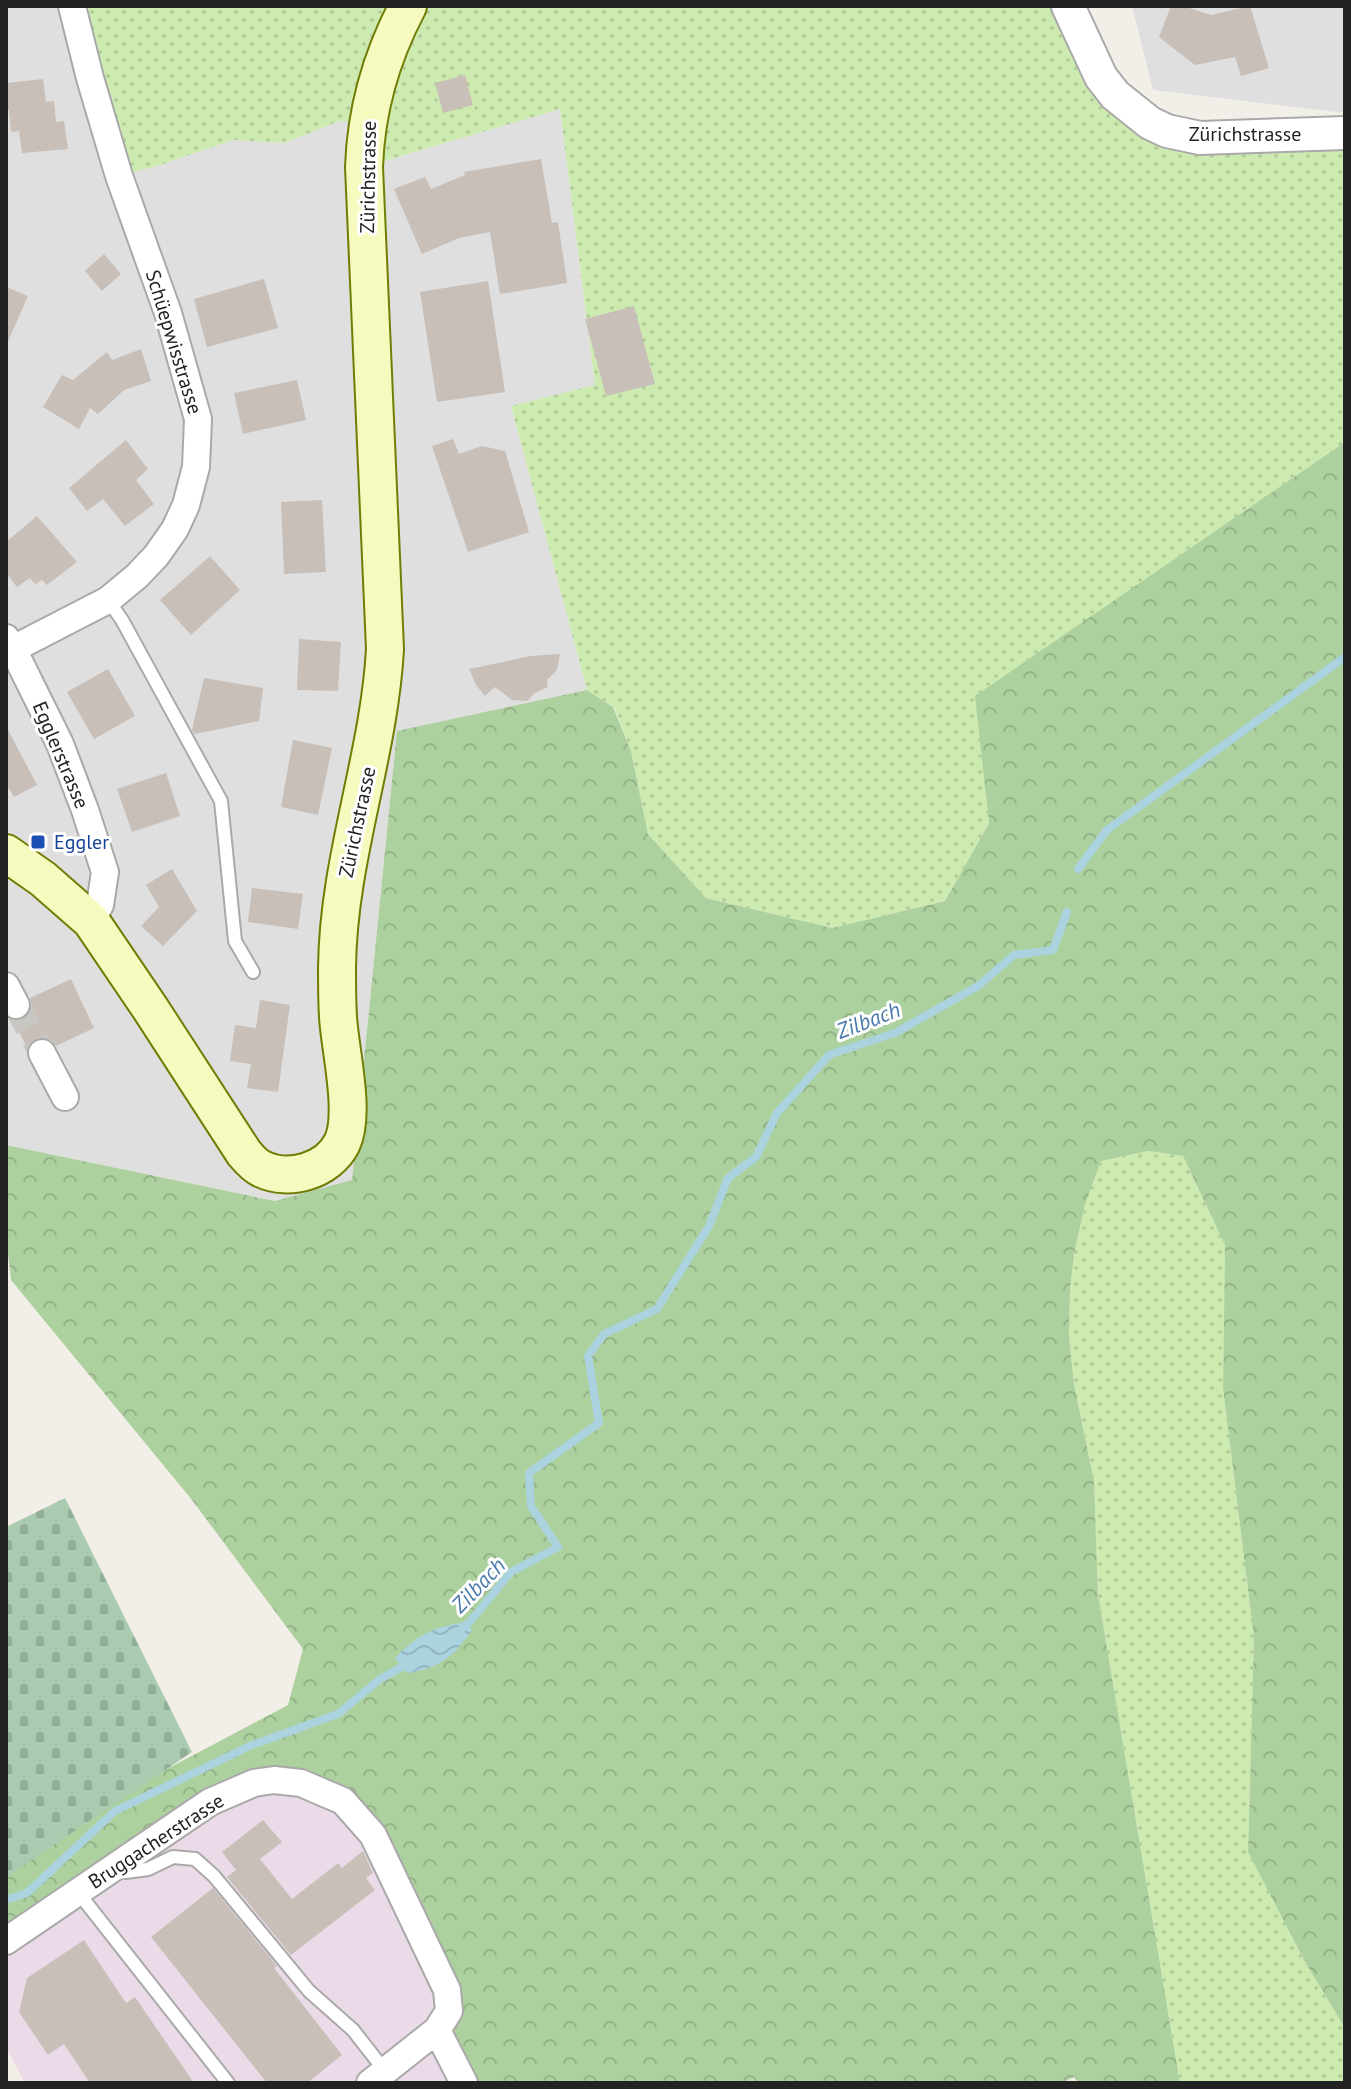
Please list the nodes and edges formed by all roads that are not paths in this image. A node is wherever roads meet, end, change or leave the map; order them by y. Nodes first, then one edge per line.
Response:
1 (72, 6) edge
2 (408, 6) edge
3 (1068, 6) edge
4 (1345, 133) edge
5 (108, 600) junction
6 (10, 643) edge
7 (6, 853) edge
8 (91, 921) junction
9 (253, 972) dead end
10 (42, 1053) tunnel mouth
11 (65, 1097) dead end
12 (115, 1867) junction
13 (77, 1891) junction
14 (6, 1941) edge
15 (437, 2030) junction
16 (377, 2077) edge
17 (228, 2083) edge
18 (464, 2083) edge

1 - 5 street, Schüepwisstrasse
2 - 8 main road, Zürichstrasse
3 - 4 street, Zürichstrasse
5 - 6 street, Schüepwisstrasse
5 - 9 lane
6 - 8 street, Egglerstrasse
7 - 8 main road, Zürichstrasse
10 - 11 street
12 - 13 street, Bruggacherstrasse
12 - 15 street, Bruggacherstrasse
12 - 16 lane
13 - 14 street, Bruggacherstrasse
13 - 17 lane
15 - 16 street
15 - 18 street

